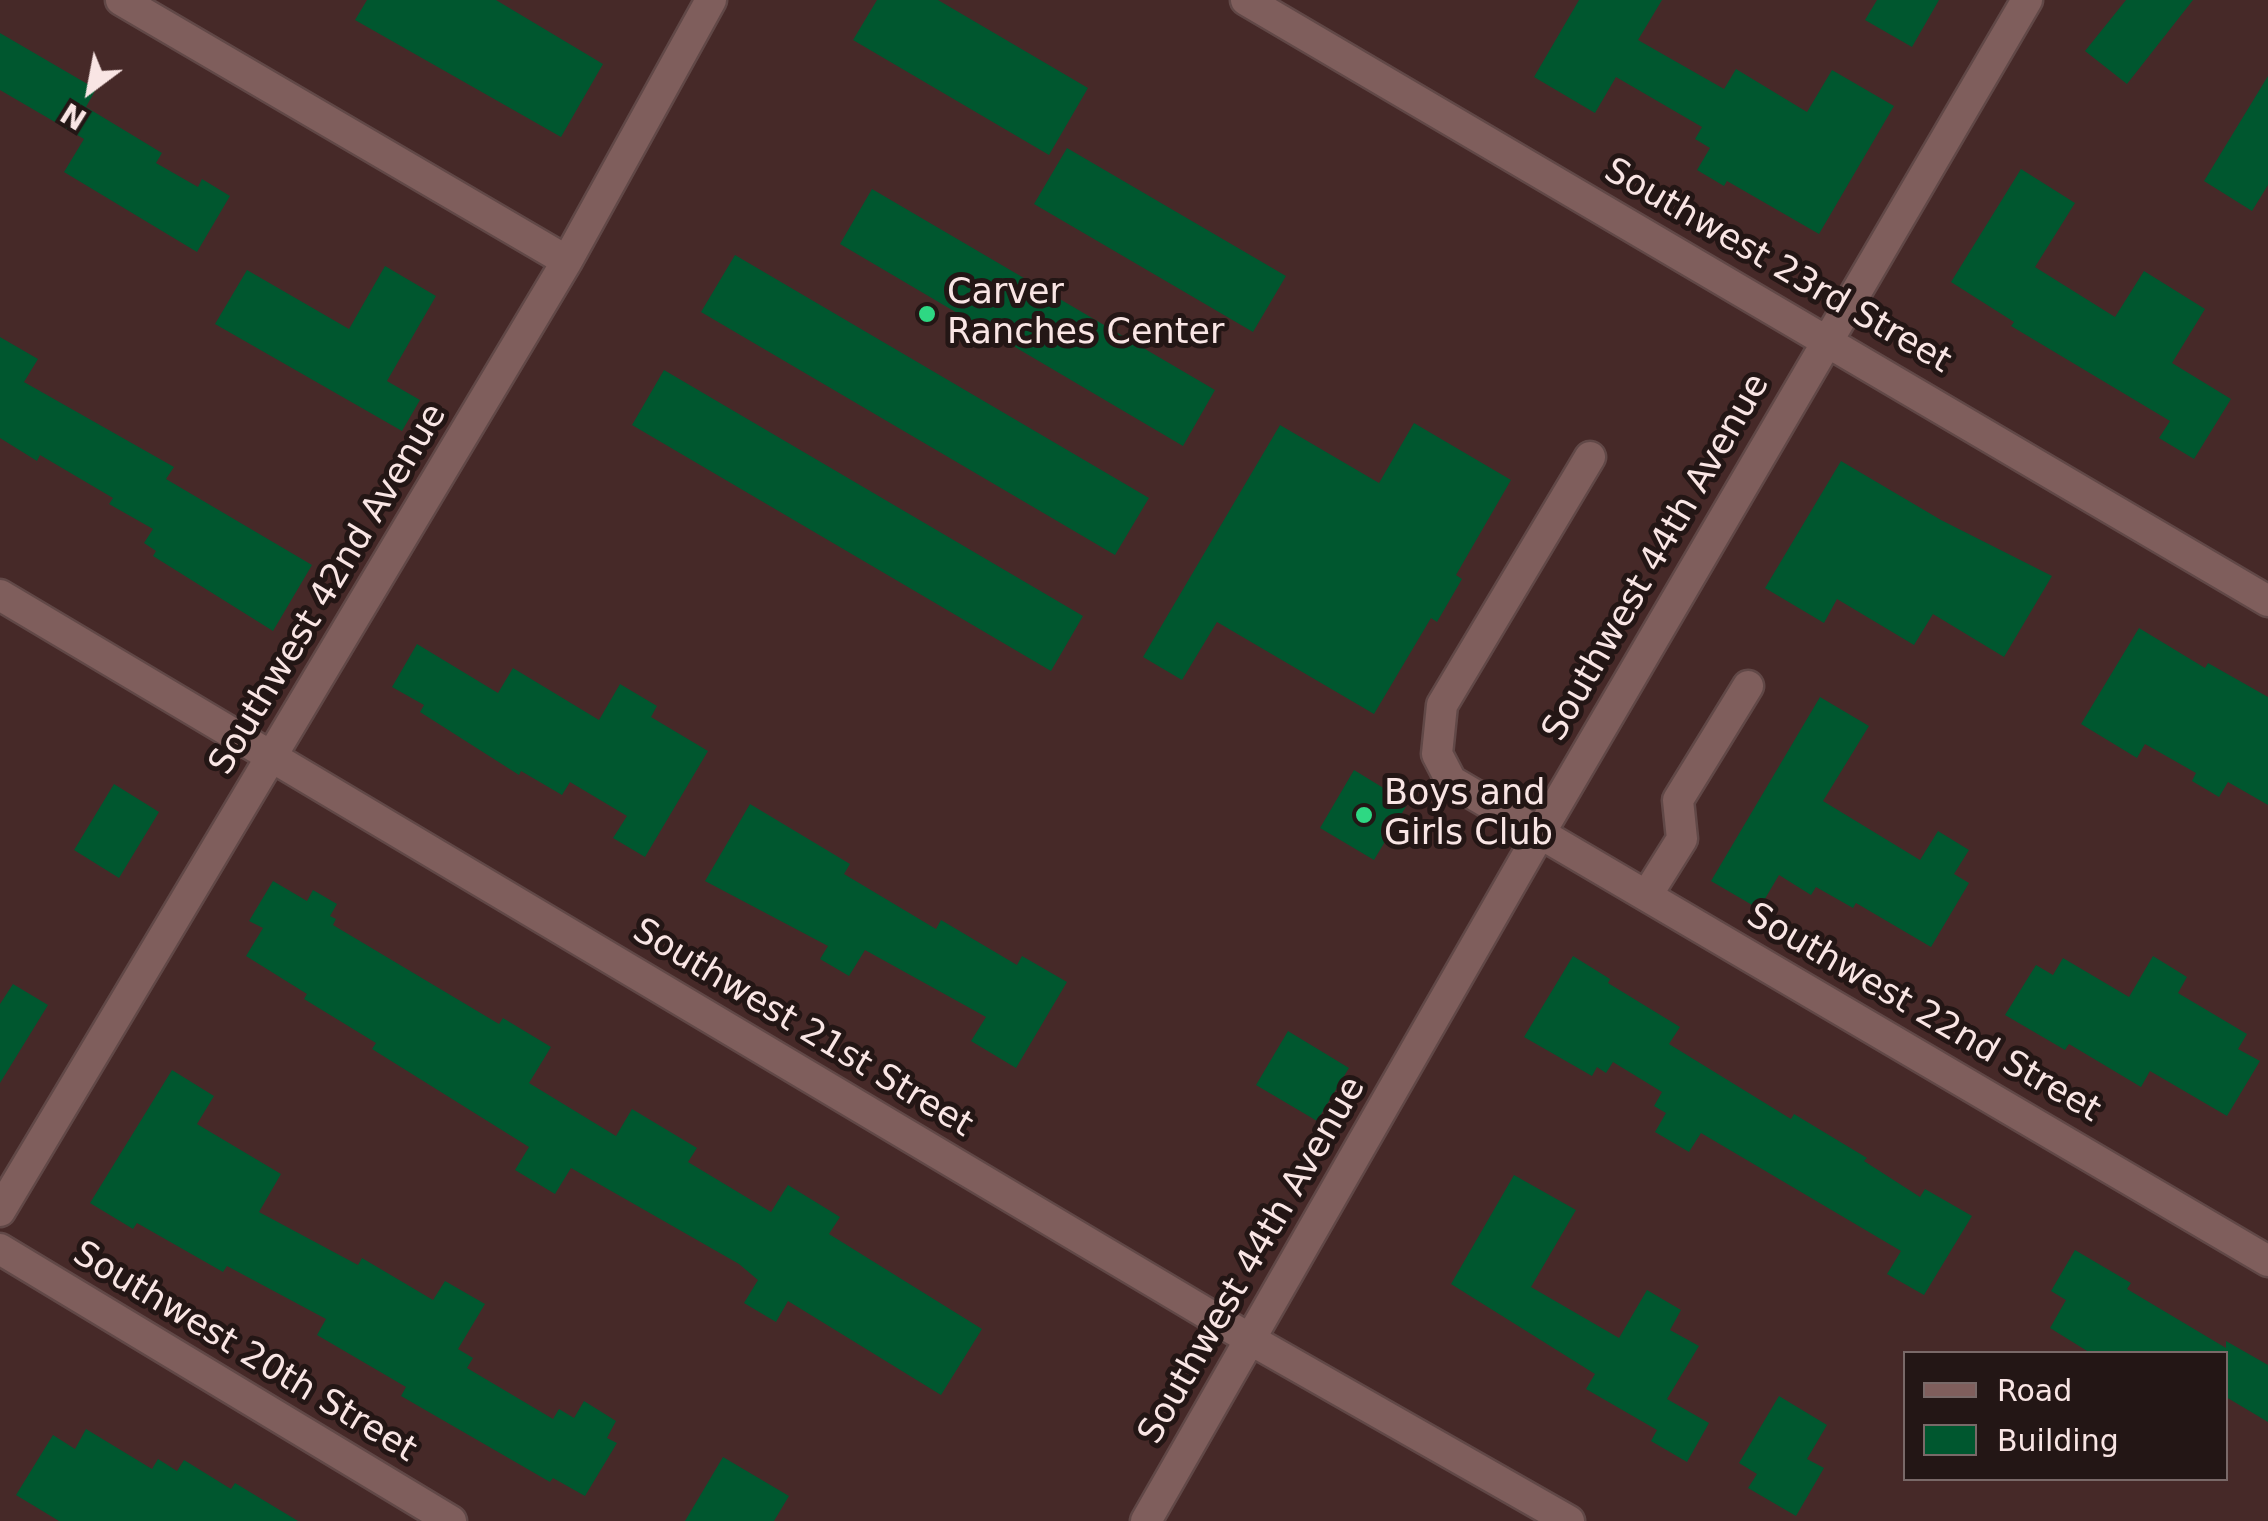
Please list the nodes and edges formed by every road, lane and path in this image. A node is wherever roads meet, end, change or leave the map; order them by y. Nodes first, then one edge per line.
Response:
1 (121, 0) edge
2 (711, 0) edge
3 (1246, 0) edge
4 (2028, 0) edge
5 (566, 261) junction
6 (1828, 340) junction
7 (1590, 457) dead end
8 (0, 595) edge
9 (2268, 601) edge
10 (1748, 686) dead end
11 (273, 759) junction
12 (1540, 833) junction
13 (1646, 895) junction
14 (0, 1211) edge
15 (0, 1248) edge
16 (2268, 1261) edge
17 (1253, 1341) junction
18 (451, 1521) edge
19 (1146, 1521) edge
20 (1569, 1521) edge

1 - 5 street
2 - 5 street, Southwest 42nd Avenue
3 - 6 street, Southwest 23rd Street
4 - 6 street, Southwest 44th Avenue
5 - 11 street, Southwest 42nd Avenue
6 - 9 street, Southwest 23rd Street
6 - 12 street, Southwest 44th Avenue
7 - 12 street, Southwest 22nd Street
8 - 11 street, Southwest 21st Street
10 - 13 street
11 - 14 street, Southwest 42nd Avenue
11 - 17 street, Southwest 21st Street
12 - 13 street, Southwest 22nd Street
12 - 17 street, Southwest 44th Avenue
13 - 16 street, Southwest 22nd Street
15 - 18 street, Southwest 20th Street
17 - 19 street, Southwest 44th Avenue
17 - 20 street, Southwest 21st Street

